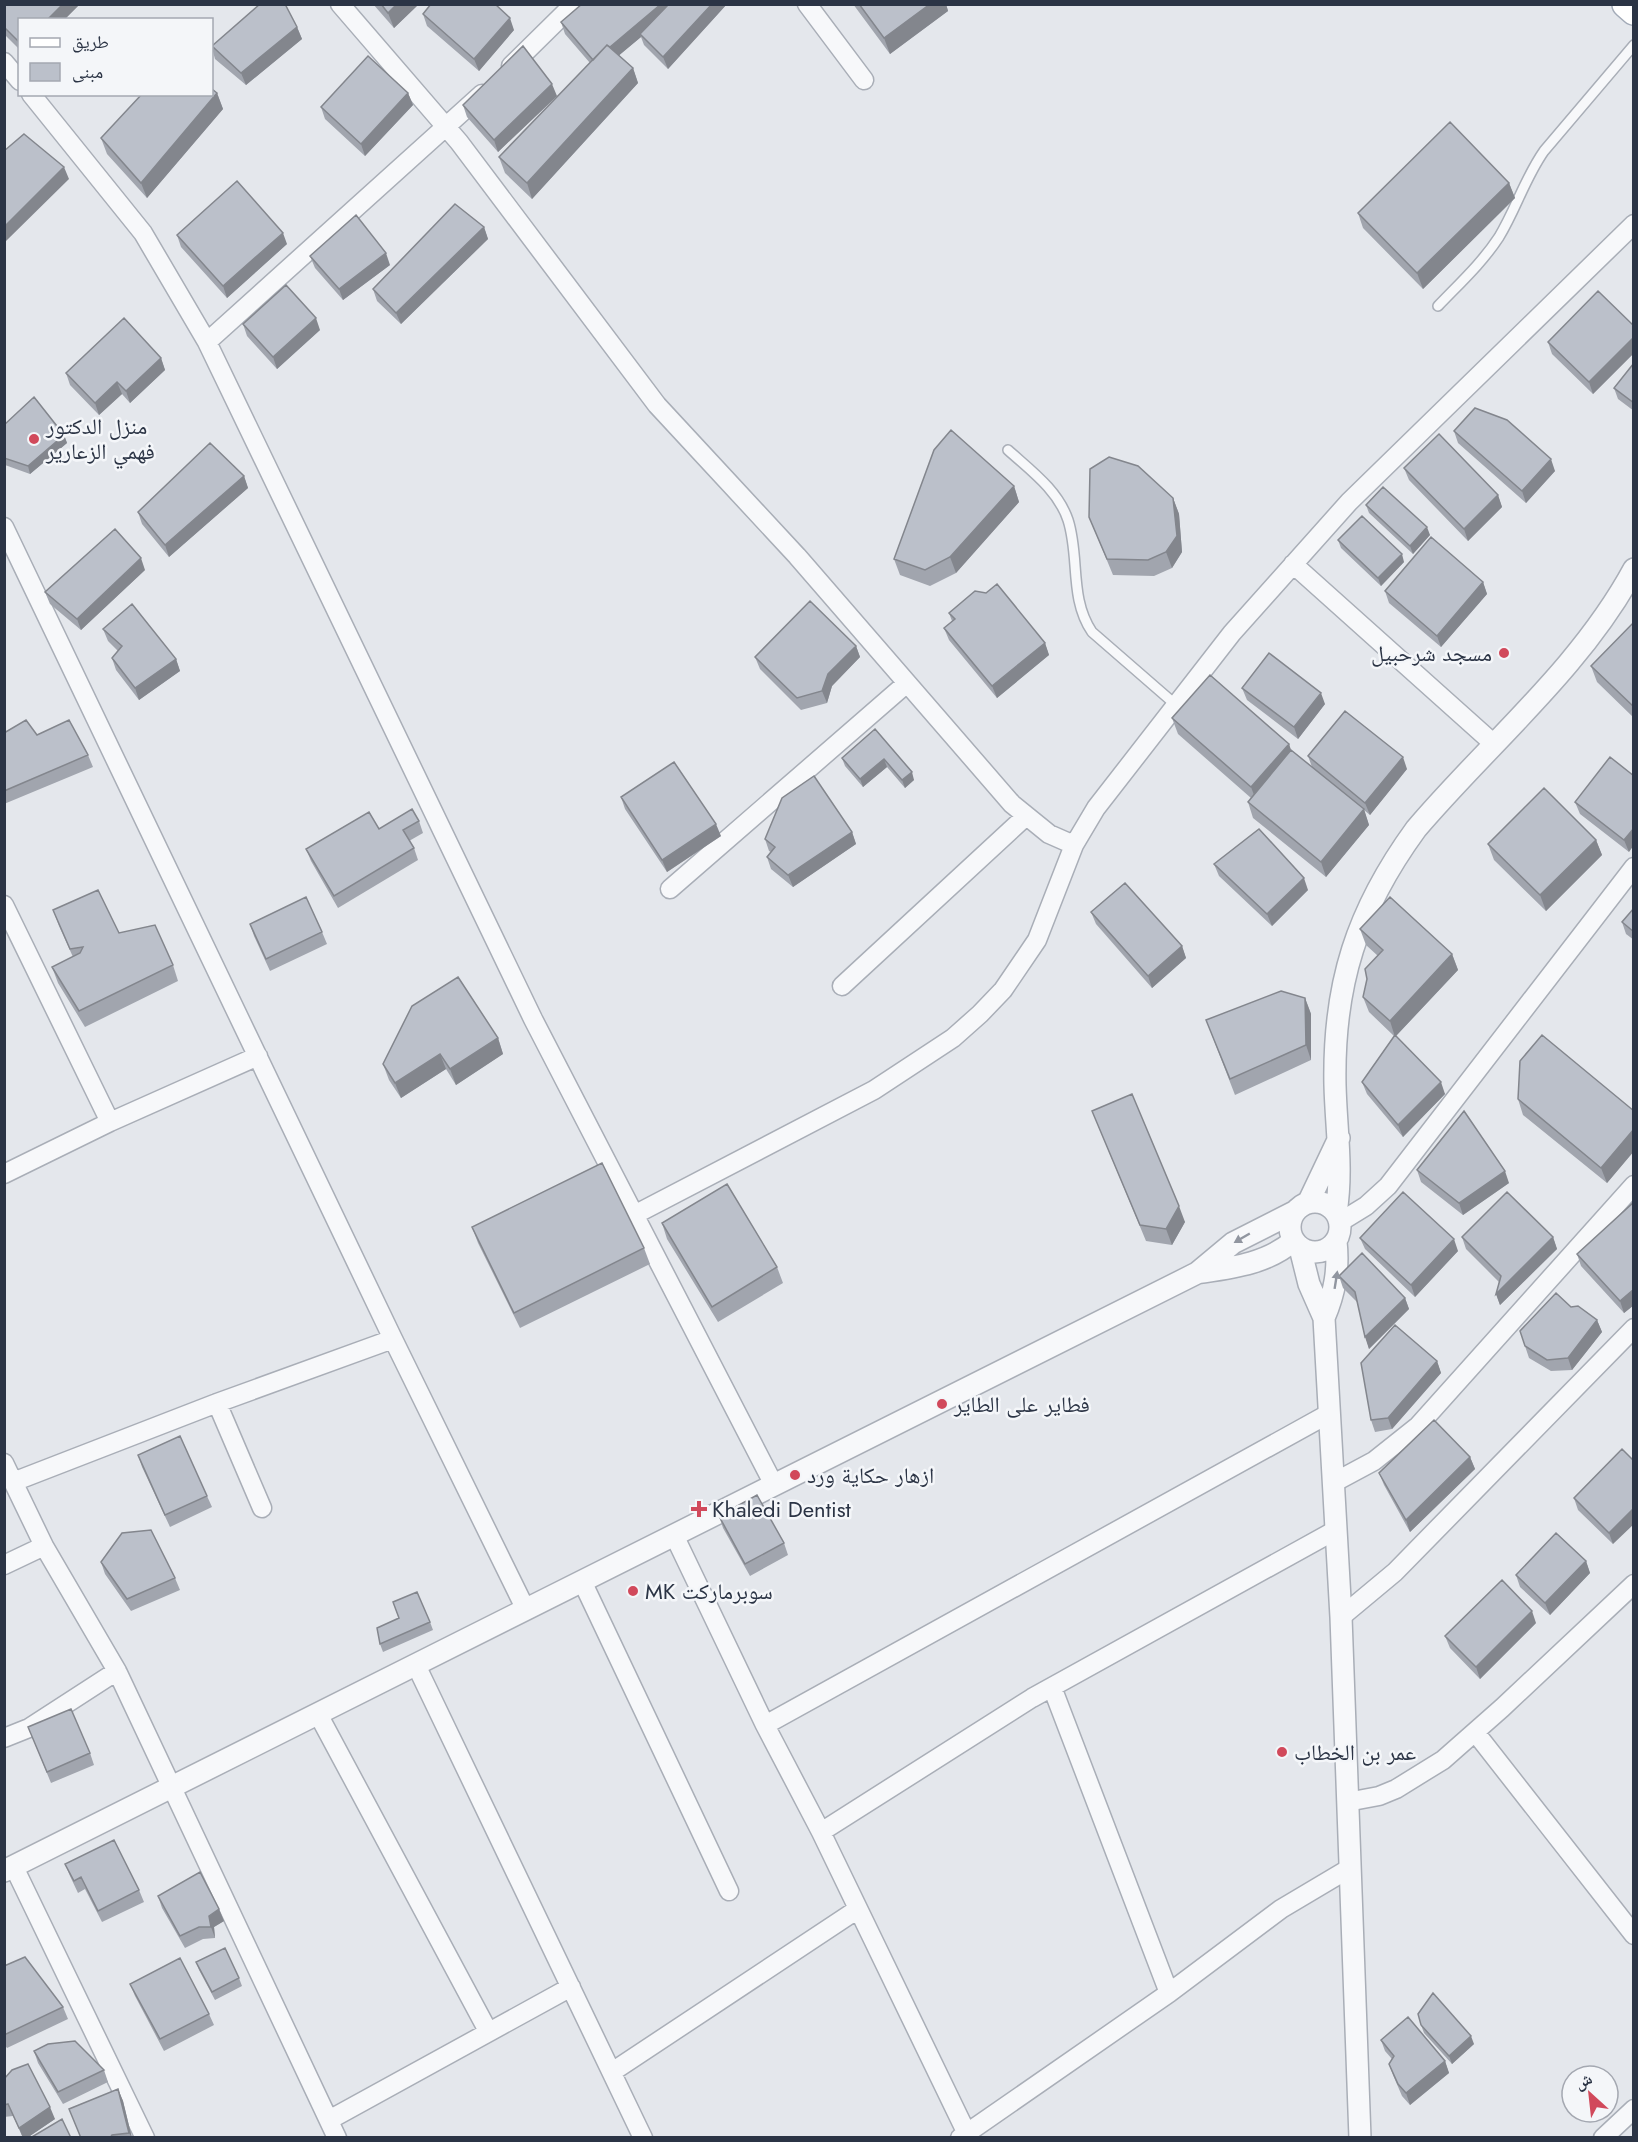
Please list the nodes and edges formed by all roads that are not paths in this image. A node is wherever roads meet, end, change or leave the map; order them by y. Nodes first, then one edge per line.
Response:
1 (340, 4) edge
2 (574, 4) edge
3 (807, 4) edge
4 (1626, 4) edge
5 (1634, 11) edge
6 (1634, 45) edge
7 (4, 62) edge
8 (18, 79) edge
9 (864, 80) dead end
10 (33, 96) edge
11 (448, 127) junction
12 (1634, 224) edge
13 (1438, 306) dead end
14 (207, 342) junction
15 (1008, 450) dead end
16 (4, 527) edge
17 (1293, 564) junction
18 (1633, 573) edge
19 (907, 683) junction
20 (1176, 705) junction
21 (1494, 744) junction
22 (1025, 817) junction
23 (1074, 845) junction
24 (1634, 867) edge
25 (670, 889) dead end
26 (4, 905) edge
27 (842, 986) dead end
28 (258, 1056) junction
29 (110, 1122) junction
30 (1339, 1137) junction
31 (4, 1174) edge
32 (1634, 1185) edge
33 (1301, 1207) junction
34 (636, 1214) junction
35 (1337, 1225) junction
36 (1297, 1244) junction
37 (1197, 1273) junction
38 (1324, 1318) junction
39 (1634, 1328) edge
40 (393, 1339) junction
41 (217, 1403) junction
42 (1330, 1413) junction
43 (4, 1463) edge
44 (13, 1482) junction
45 (1333, 1483) junction
46 (774, 1485) junction
47 (262, 1508) dead end
48 (1334, 1531) junction
49 (675, 1535) junction
50 (44, 1546) junction
51 (4, 1565) edge
52 (582, 1581) junction
53 (1634, 1584) edge
54 (526, 1610) junction
55 (1341, 1617) junction
56 (416, 1665) junction
57 (117, 1671) junction
58 (1052, 1686) junction
59 (318, 1714) junction
60 (765, 1725) junction
61 (1475, 1732) junction
62 (4, 1738) edge
63 (170, 1788) junction
64 (1347, 1802) junction
65 (821, 1832) junction
66 (1350, 1868) junction
67 (9, 1869) edge
68 (729, 1891) dead end
69 (858, 1909) junction
70 (1634, 1935) edge
71 (571, 1987) junction
72 (1169, 1993) junction
73 (488, 2031) junction
74 (612, 2072) junction
75 (1634, 2109) edge
76 (329, 2120) junction
77 (965, 2136) edge
78 (145, 2138) edge
79 (337, 2138) edge
80 (643, 2138) edge
81 (1360, 2138) edge
82 (1603, 2138) edge

1 - 11 street
2 - 11 street
3 - 9 street
4 - 5 main road
6 - 13 lane
7 - 8 street
10 - 14 street
11 - 14 street
11 - 19 street
12 - 17 street
14 - 34 street
15 - 20 lane
16 - 28 street
17 - 20 street
17 - 21 street
18 - 21 street
19 - 22 street
19 - 25 street
20 - 23 street
21 - 30 street
22 - 23 street
22 - 27 street
23 - 34 street
24 - 35 street
26 - 29 street
28 - 29 street
28 - 40 street
29 - 31 street
30 - 33 street
30 - 35 street
32 - 45 street
33 - 35 street
33 - 36 street
33 -> 37 street
34 - 46 street
35 - 36 street
38 -> 35 street
36 - 37 street
36 - 38 street
37 - 46 street
38 - 42 street
39 - 55 street
40 - 41 street
40 - 54 street
41 - 44 street
41 - 47 street
42 - 45 street
42 - 60 street
43 - 44 street
44 - 50 street
45 - 48 street
46 - 49 street
48 - 55 street
48 - 58 street
49 - 52 street
49 - 60 street
50 - 51 street
50 - 57 street
52 - 54 street
52 - 68 street
53 - 61 street
54 - 56 street
55 - 64 street
56 - 59 street
56 - 71 street
57 - 62 street
57 - 63 street
58 - 65 street
58 - 72 street
59 - 63 street
59 - 73 street
60 - 65 street
61 - 64 street
61 - 70 street
63 - 67 street
63 - 76 street
64 - 66 street
65 - 69 street
66 - 72 street
66 - 81 street
67 - 78 street
69 - 74 street
69 - 77 street
71 - 73 street
71 - 74 street
72 - 77 street
73 - 76 street
74 - 80 street
75 - 82 street
76 - 79 street

